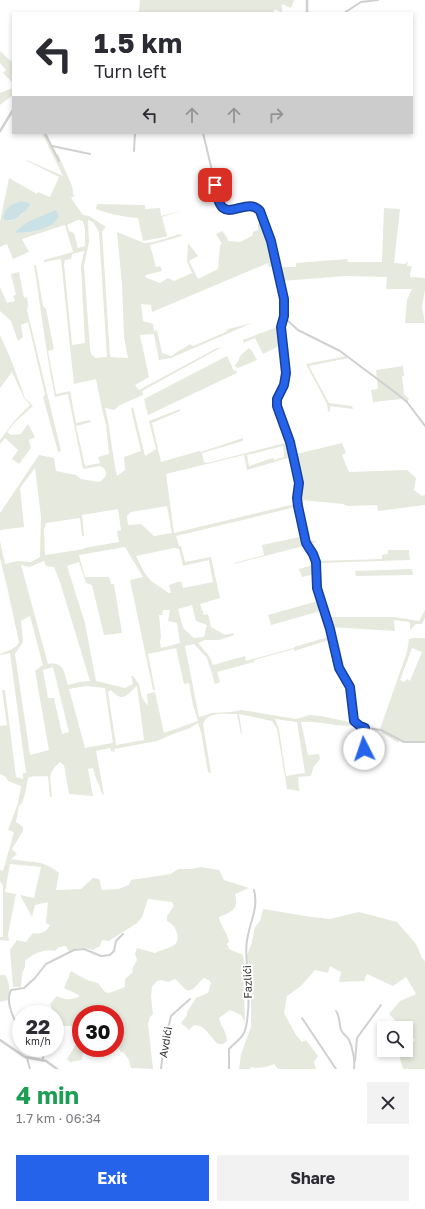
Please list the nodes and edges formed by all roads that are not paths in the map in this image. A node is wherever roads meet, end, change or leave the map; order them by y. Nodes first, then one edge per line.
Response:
1 (308, 0) edge
2 (378, 0) edge
3 (306, 12) edge
4 (346, 12) edge
5 (12, 112) edge
6 (0, 131) edge
7 (46, 134) edge
8 (135, 134) edge
9 (204, 134) edge
10 (52, 146) junction
11 (134, 151) dead end
12 (90, 154) dead end
13 (59, 161) dead end
14 (284, 316) junction
15 (425, 426) edge
16 (365, 728) junction
17 (425, 742) edge
18 (364, 749) dead end
19 (254, 890) dead end
20 (123, 934) dead end
21 (190, 999) dead end
22 (382, 1005) dead end
23 (336, 1011) dead end
24 (12, 1012) edge
25 (302, 1018) dead end
26 (0, 1040) edge
27 (43, 1057) edge
28 (27, 1058) junction
29 (43, 1061) junction
30 (355, 1061) junction
31 (30, 1069) edge
32 (57, 1069) edge
33 (161, 1069) edge
34 (229, 1069) edge
35 (336, 1069) edge
36 (354, 1069) edge

1 - 3 street
2 - 4 street
5 - 6 street
7 - 10 street
8 - 11 street
9 - 14 street
10 - 12 street
10 - 13 street
14 - 15 street
14 - 16 street
16 - 17 street
16 - 18 street
19 - 34 street, Fazlići
20 - 24 street
21 - 33 street, Avdići
22 - 30 street
23 - 30 street
25 - 35 street
26 - 28 street
27 - 29 street
28 - 29 street
28 - 31 street
29 - 32 street
30 - 36 street

